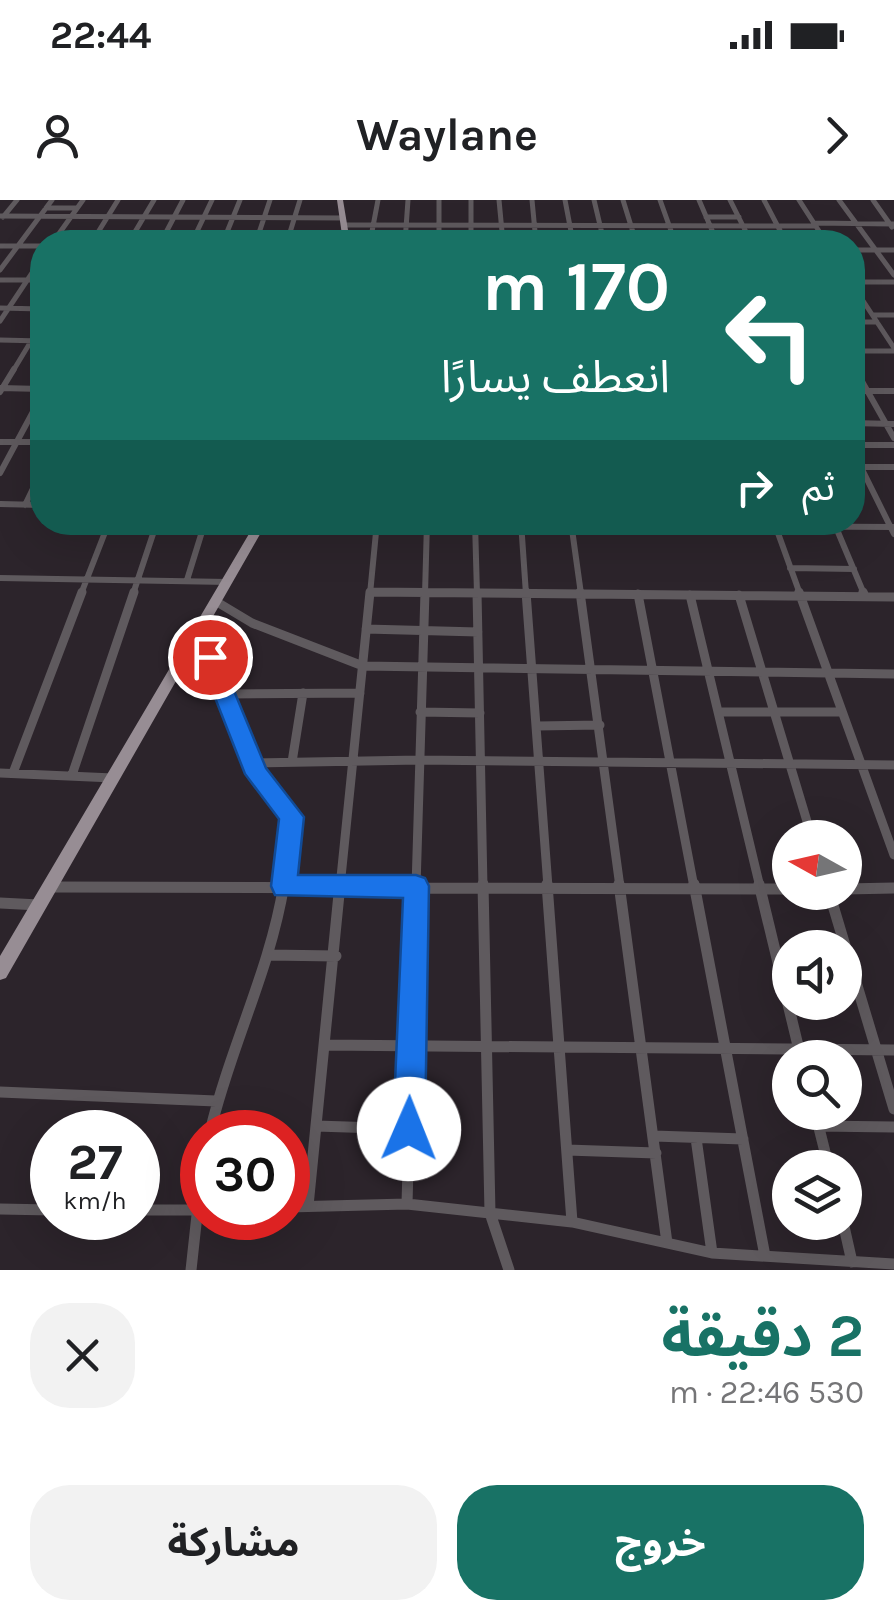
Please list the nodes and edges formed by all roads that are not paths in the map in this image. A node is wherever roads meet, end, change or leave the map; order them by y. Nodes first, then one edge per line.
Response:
1 (18, 200) edge
2 (52, 200) edge
3 (83, 200) edge
4 (118, 200) edge
5 (154, 200) edge
6 (183, 200) edge
7 (212, 200) edge
8 (240, 200) edge
9 (270, 200) edge
10 (300, 200) edge
11 (340, 200) edge
12 (378, 200) edge
13 (408, 200) edge
14 (439, 200) edge
15 (470, 200) edge
16 (499, 200) edge
17 (532, 200) edge
18 (565, 200) edge
19 (594, 200) edge
20 (623, 200) edge
21 (660, 200) edge
22 (699, 200) edge
23 (730, 200) edge
24 (764, 200) edge
25 (799, 200) edge
26 (840, 200) edge
27 (873, 200) edge
28 (46, 208) junction
29 (77, 208) junction
30 (40, 216) junction
31 (71, 216) junction
32 (108, 217) junction
33 (144, 217) junction
34 (174, 217) junction
35 (203, 217) junction
36 (234, 217) junction
37 (706, 217) junction
38 (1, 218) edge
39 (264, 218) junction
40 (294, 218) junction
41 (739, 218) junction
42 (344, 222) junction
43 (857, 223) junction
44 (406, 224) junction
45 (439, 224) junction
46 (534, 224) junction
47 (814, 224) junction
48 (374, 225) junction
49 (471, 225) junction
50 (502, 225) junction
51 (569, 225) junction
52 (599, 225) junction
53 (630, 225) junction
54 (668, 225) junction
55 (710, 226) junction
56 (743, 226) junction
57 (778, 226) junction
58 (893, 226) edge
59 (61, 230) edge
60 (100, 230) edge
61 (136, 230) edge
62 (167, 230) edge
63 (197, 230) edge
64 (228, 230) edge
65 (260, 230) edge
66 (290, 230) edge
67 (345, 230) edge
68 (373, 230) edge
69 (406, 230) edge
70 (439, 230) edge
71 (471, 230) edge
72 (502, 230) edge
73 (535, 230) edge
74 (570, 230) edge
75 (600, 230) edge
76 (632, 230) edge
77 (670, 230) edge
78 (712, 230) edge
79 (745, 230) edge
80 (780, 230) edge
81 (818, 230) edge
82 (862, 230) edge
83 (865, 234) edge
84 (0, 246) edge
85 (17, 246) junction
86 (30, 246) edge
87 (865, 250) edge
88 (876, 250) junction
89 (894, 250) edge
90 (0, 270) edge
91 (894, 278) edge
92 (0, 280) edge
93 (28, 280) joint
94 (865, 281) edge
95 (865, 303) edge
96 (0, 308) edge
97 (9, 308) junction
98 (30, 309) edge
99 (894, 315) edge
100 (875, 319) junction
101 (865, 320) edge
102 (0, 322) edge
103 (0, 340) edge
104 (30, 341) edge
105 (30, 343) edge
106 (894, 349) edge
107 (865, 350) edge
108 (865, 386) edge
109 (1, 390) edge
110 (30, 391) edge
111 (868, 391) junction
112 (894, 391) edge
113 (30, 415) edge
114 (865, 423) edge
115 (890, 424) edge
116 (0, 442) edge
117 (16, 442) junction
118 (30, 442) edge
119 (894, 442) edge
120 (865, 445) edge
121 (865, 467) edge
122 (894, 467) edge
123 (0, 473) edge
124 (865, 481) edge
125 (30, 495) edge
126 (0, 504) edge
127 (25, 505) junction
128 (30, 505) edge
129 (865, 527) edge
130 (893, 529) edge
131 (105, 535) edge
132 (153, 535) edge
133 (200, 535) edge
134 (255, 535) edge
135 (376, 535) edge
136 (426, 535) edge
137 (475, 535) edge
138 (522, 535) edge
139 (573, 535) edge
140 (778, 535) edge
141 (840, 535) edge
142 (790, 568) junction
143 (854, 569) junction
144 (0, 578) edge
145 (88, 578) junction
146 (140, 579) junction
147 (187, 580) junction
148 (228, 582) junction
149 (370, 592) junction
150 (424, 593) junction
151 (477, 594) junction
152 (526, 594) junction
153 (581, 594) junction
154 (638, 594) junction
155 (690, 595) junction
156 (739, 595) junction
157 (799, 595) junction
158 (865, 596) junction
159 (894, 596) edge
160 (216, 602) junction
161 (366, 630) junction
162 (423, 631) junction
163 (478, 632) junction
164 (198, 634) junction
165 (363, 666) junction
166 (422, 669) junction
167 (478, 670) junction
168 (533, 670) junction
169 (592, 671) junction
170 (653, 672) junction
171 (708, 672) junction
172 (763, 672) junction
173 (828, 673) junction
174 (894, 674) edge
175 (360, 693) junction
176 (226, 694) junction
177 (303, 694) junction
178 (420, 712) junction
179 (718, 712) junction
180 (775, 712) junction
181 (842, 712) junction
182 (480, 713) junction
183 (600, 725) junction
184 (536, 726) junction
185 (355, 760) junction
186 (419, 760) junction
187 (482, 761) junction
188 (292, 762) junction
189 (539, 762) junction
190 (252, 763) junction
191 (606, 763) junction
192 (670, 764) junction
193 (730, 764) junction
194 (790, 764) junction
195 (861, 765) junction
196 (894, 766) edge
197 (0, 773) edge
198 (13, 773) junction
199 (72, 775) junction
200 (113, 778) junction
201 (807, 820) edge
202 (894, 855) edge
203 (50, 886) junction
204 (284, 886) junction
205 (416, 886) junction
206 (344, 887) junction
207 (623, 887) junction
208 (482, 888) junction
209 (547, 888) junction
210 (696, 888) junction
211 (759, 888) junction
212 (772, 888) edge
213 (894, 888) edge
214 (862, 889) edge
215 (0, 903) edge
216 (39, 905) junction
217 (834, 910) edge
218 (269, 955) junction
219 (336, 956) junction
220 (0, 972) edge
221 (797, 1040) edge
222 (325, 1045) junction
223 (411, 1045) junction
224 (560, 1045) junction
225 (642, 1045) junction
226 (484, 1046) junction
227 (726, 1046) junction
228 (772, 1050) edge
229 (876, 1050) junction
230 (894, 1050) edge
231 (862, 1051) edge
232 (0, 1092) edge
233 (216, 1101) junction
234 (894, 1109) edge
235 (214, 1110) edge
236 (862, 1123) edge
237 (316, 1126) junction
238 (894, 1126) edge
239 (409, 1129) junction
240 (654, 1136) junction
241 (696, 1138) junction
242 (743, 1139) junction
243 (567, 1150) junction
244 (656, 1153) junction
245 (310, 1186) edge
246 (408, 1204) junction
247 (310, 1206) edge
248 (0, 1209) edge
249 (30, 1210) edge
250 (490, 1213) junction
251 (572, 1222) junction
252 (194, 1240) edge
253 (846, 1240) edge
254 (668, 1244) junction
255 (712, 1252) junction
256 (765, 1256) junction
257 (852, 1262) junction
258 (894, 1264) edge
259 (191, 1270) edge
260 (509, 1270) edge

1 - 38 street
2 - 28 street
3 - 29 street
4 - 32 street
5 - 33 street
6 - 34 street
7 - 35 street
8 - 36 street
9 - 39 street
10 - 40 street
11 - 42 main road
12 - 48 street
13 - 44 street
14 - 45 street
15 - 49 street
16 - 50 street
17 - 46 street
18 - 51 street
19 - 52 street
20 - 53 street
21 - 54 street
22 - 37 street
23 - 41 street
24 - 57 street
25 - 47 street
26 - 43 street
27 - 58 street
28 - 29 street
28 - 30 street
29 - 31 street
30 - 31 street
30 - 38 street
30 - 85 street
31 - 32 street
31 - 59 street
32 - 33 street
32 - 60 street
33 - 34 street
33 - 61 street
34 - 35 street
34 - 62 street
35 - 36 street
35 - 63 street
36 - 39 street
36 - 64 street
37 - 41 street
37 - 55 street
39 - 40 street
39 - 65 street
40 - 42 street
40 - 66 street
41 - 56 street
42 - 48 street
42 - 67 main road
43 - 47 street
43 - 58 street
43 - 82 street
44 - 45 street
44 - 48 street
44 - 69 street
45 - 49 street
45 - 70 street
46 - 50 street
46 - 51 street
46 - 73 street
47 - 57 street
47 - 81 street
48 - 68 street
49 - 50 street
49 - 71 street
50 - 72 street
51 - 52 street
51 - 74 street
52 - 53 street
52 - 75 street
53 - 54 street
53 - 76 street
54 - 55 street
54 - 77 street
55 - 56 street
55 - 78 street
56 - 57 street
56 - 79 street
57 - 80 street
83 - 88 street
84 - 85 street
85 - 86 street
85 - 90 street
87 - 88 street
88 - 89 street
88 - 91 street
91 - 94 street
92 - 93 street
93 - 97 street
95 - 100 street
96 - 97 street
97 - 98 street
97 - 102 street
99 - 100 street
100 - 101 street
100 - 106 street
103 - 104 street
105 - 109 street
106 - 107 street
108 - 111 street
109 - 110 street
111 - 112 street
111 - 115 street
113 - 117 street
114 - 115 street
115 - 119 street
116 - 117 street
117 - 118 street
117 - 123 street
119 - 120 street
121 - 122 street
124 - 130 street
125 - 127 street
126 - 127 street
127 - 128 street
129 - 130 street
131 - 145 street
132 - 146 street
133 - 147 street
134 - 148 main road
135 - 149 street
136 - 150 street
137 - 151 street
138 - 152 street
139 - 153 street
140 - 142 street
141 - 143 street
142 - 143 street
142 - 157 street
143 - 158 street
144 - 145 street
145 - 146 street
145 - 198 street
146 - 147 street
146 - 199 street
147 - 148 street
148 - 160 main road
149 - 150 street
149 - 161 street
150 - 151 street
150 - 162 street
151 - 152 street
151 - 163 street
152 - 153 street
152 - 168 street
153 - 154 street
153 - 169 street
154 - 155 street
154 - 170 street
155 - 156 street
155 - 171 street
156 - 157 street
156 - 172 street
157 - 158 street
157 - 173 street
158 - 159 street
160 - 164 main road
160 - 165 street
161 - 162 street
161 - 165 street
162 - 163 street
162 - 166 street
163 - 167 street
164 - 176 street
164 - 200 main road
165 - 166 street
165 - 175 street
166 - 167 street
166 - 178 street
167 - 168 street
167 - 182 street
168 - 169 street
168 - 184 street
169 - 170 street
169 - 183 street
170 - 171 street
170 - 192 street
171 - 172 street
171 - 179 street
172 - 173 street
172 - 180 street
173 - 174 street
173 - 181 street
175 - 177 street
175 - 185 street
176 - 177 street
176 - 190 street
177 - 188 street
178 - 182 street
178 - 186 street
179 - 180 street
179 - 193 street
180 - 181 street
180 - 194 street
181 - 195 street
182 - 187 street
183 - 184 street
183 - 191 street
184 - 189 street
185 - 186 street
185 - 188 street
185 - 206 street
186 - 187 street
186 - 205 street
187 - 189 street
187 - 208 street
188 - 190 street
189 - 191 street
189 - 209 street
190 - 204 street
191 - 192 street
191 - 207 street
192 - 193 street
192 - 210 street
193 - 194 street
193 - 211 street
194 - 195 street
194 - 201 street
195 - 196 street
195 - 202 street
197 - 198 street
198 - 199 street
199 - 200 street
200 - 203 main road
203 - 204 street
203 - 216 main road
204 - 206 street
204 - 218 street
205 - 206 street
205 - 208 street
205 - 223 street
206 - 219 street
207 - 209 street
207 - 210 street
207 - 225 street
208 - 209 street
208 - 226 street
209 - 224 street
210 - 211 street
210 - 227 street
211 - 212 street
211 - 221 street
213 - 214 street
215 - 216 street
216 - 220 main road
217 - 229 street
218 - 219 street
218 - 233 street
219 - 222 street
222 - 223 street
222 - 237 street
223 - 226 street
223 - 239 street
224 - 225 street
224 - 226 street
224 - 243 street
225 - 227 street
225 - 240 street
226 - 250 street
227 - 228 street
227 - 242 street
229 - 230 street
229 - 231 street
229 - 234 street
232 - 233 street
233 - 235 street
236 - 238 street
237 - 239 street
237 - 245 street
239 - 246 street
240 - 241 street
240 - 244 street
241 - 242 street
241 - 255 street
242 - 256 street
243 - 244 street
243 - 251 street
244 - 254 street
246 - 247 street
246 - 250 street
248 - 249 street
250 - 251 street
250 - 260 street
251 - 254 street
252 - 259 street
253 - 257 street
254 - 255 street
255 - 256 street
256 - 257 street
257 - 258 street

